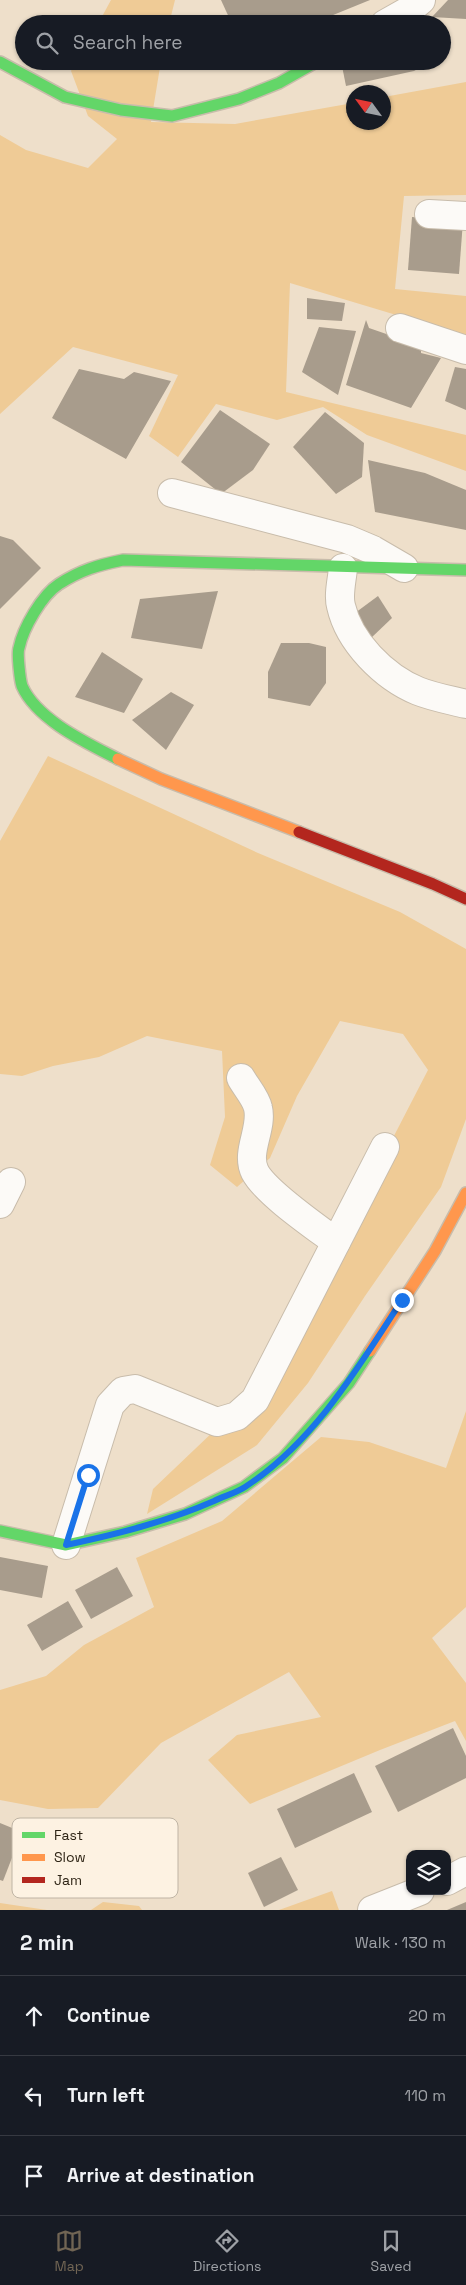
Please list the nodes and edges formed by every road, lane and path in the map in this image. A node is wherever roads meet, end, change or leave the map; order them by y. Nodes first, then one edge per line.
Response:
1 (421, 0) edge
2 (401, 15) edge
3 (0, 62) edge
4 (302, 70) edge
5 (429, 214) dead end
6 (466, 216) edge
7 (400, 328) dead end
8 (466, 350) edge
9 (172, 493) dead end
10 (343, 568) junction
11 (404, 568) junction
12 (466, 570) edge
13 (466, 704) edge
14 (466, 899) edge
15 (241, 1078) dead end
16 (386, 1147) dead end
17 (466, 1193) edge
18 (336, 1242) junction
19 (0, 1531) edge
20 (66, 1545) junction
21 (466, 1871) edge
22 (451, 1879) edge
23 (410, 1895) edge
24 (372, 1910) edge

1 - 2 street
3 - 4 street
5 - 6 street
7 - 8 street
9 - 11 street
10 - 11 street
10 - 13 street
10 - 14 street
11 - 12 street
15 - 18 street
16 - 18 street
17 - 20 street
18 - 20 street
19 - 20 street
21 - 22 street
23 - 24 street

